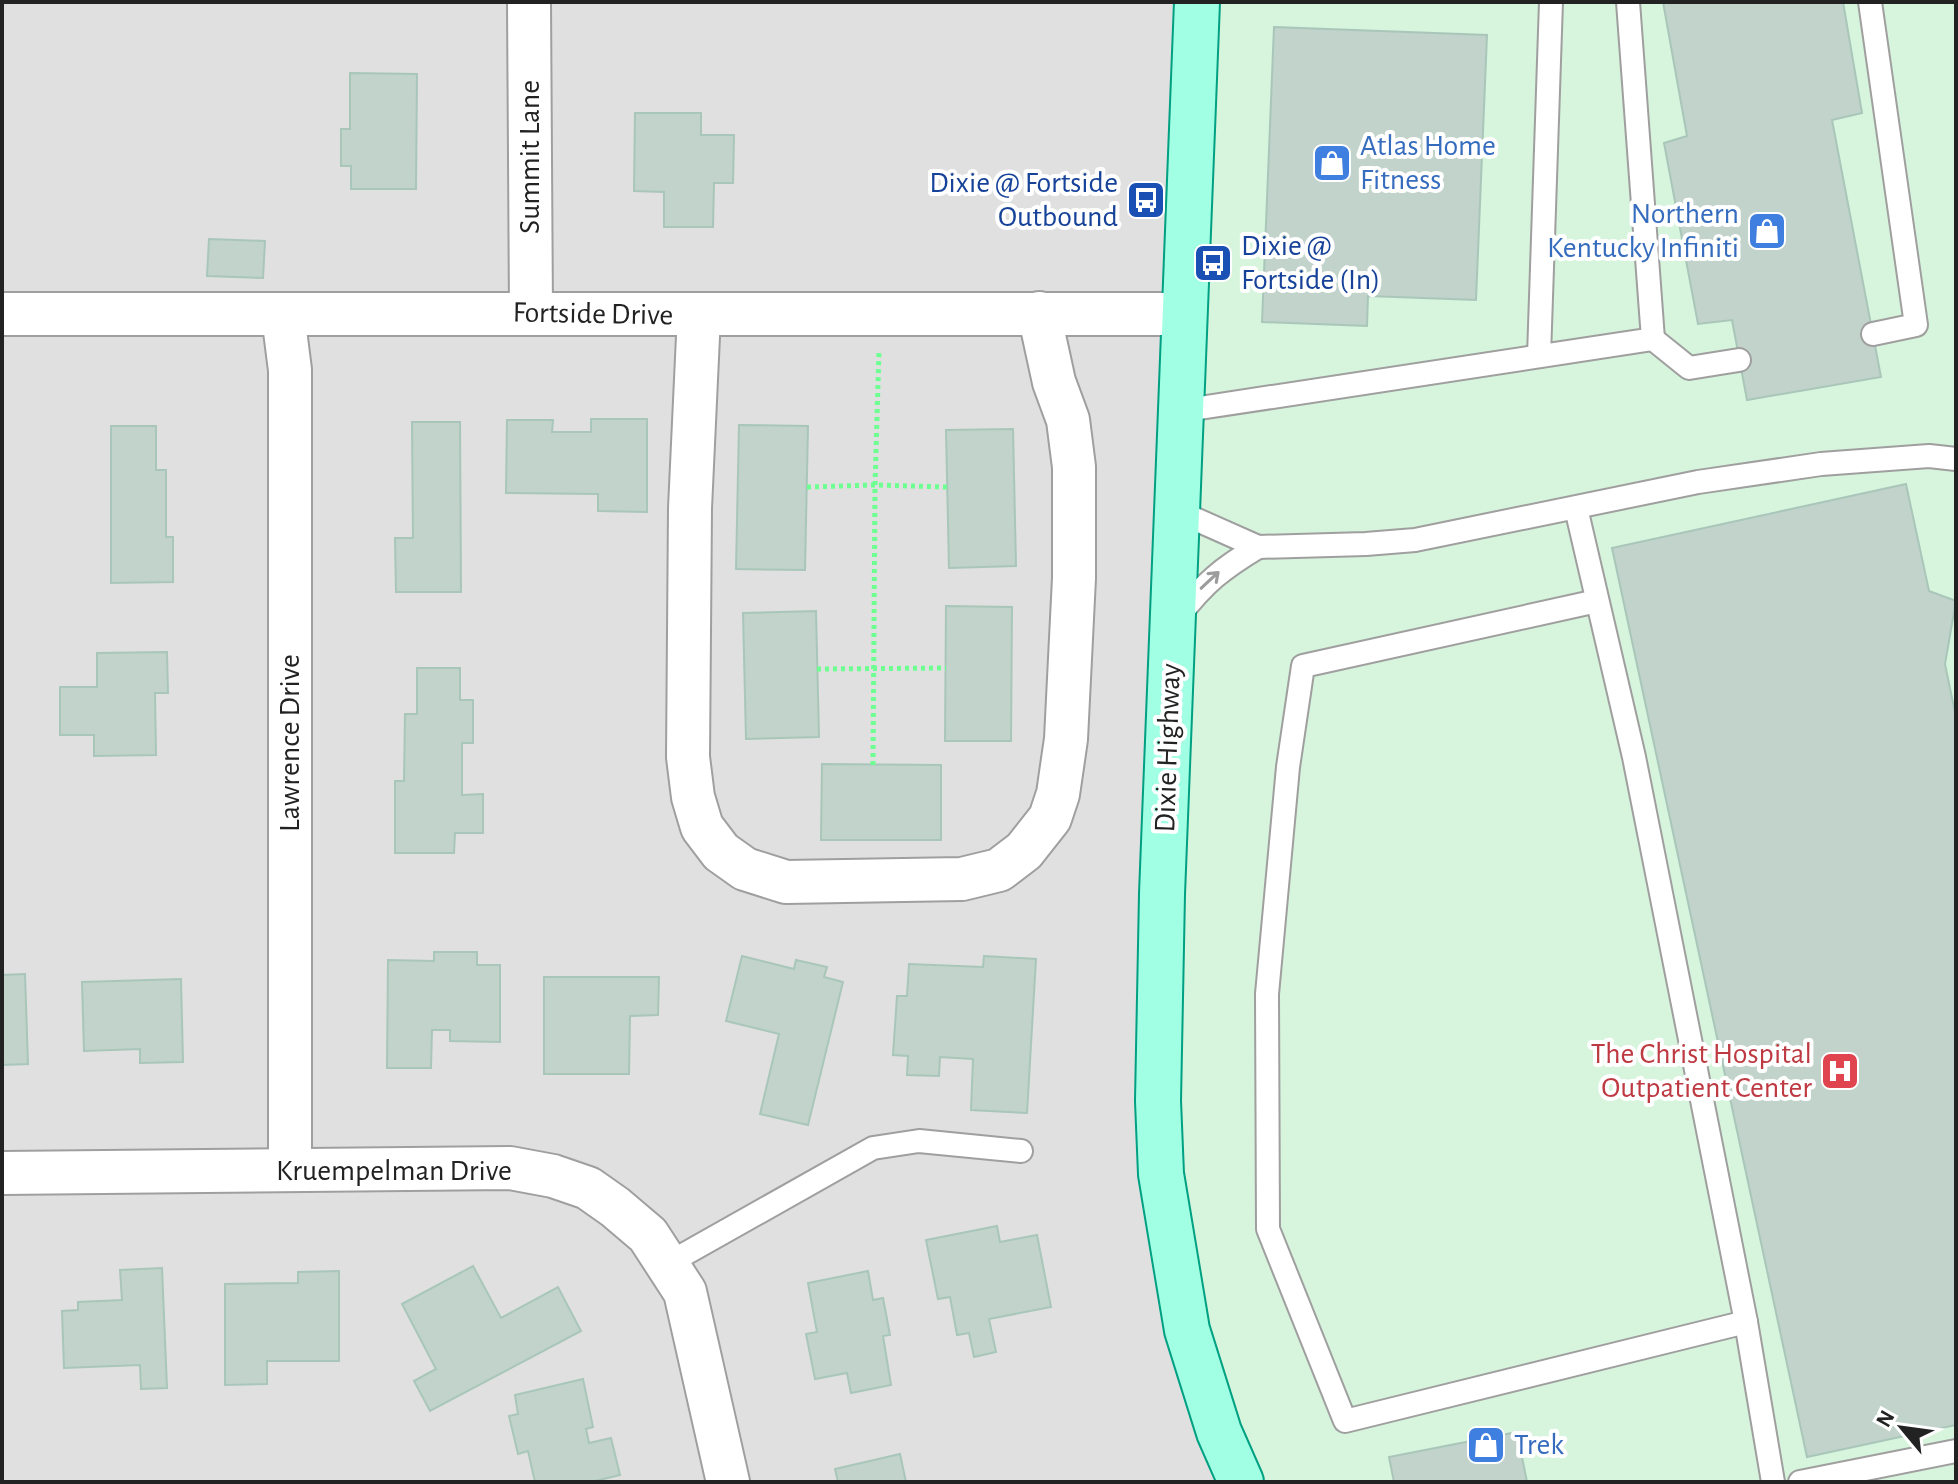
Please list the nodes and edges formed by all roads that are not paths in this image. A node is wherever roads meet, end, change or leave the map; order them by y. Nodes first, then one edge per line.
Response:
1 (529, 2) edge
2 (1197, 2) edge
3 (1551, 2) edge
4 (1628, 2) edge
5 (1870, 2) edge
6 (531, 313) junction
7 (1039, 313) junction
8 (2, 314) edge
9 (1184, 314) junction
10 (283, 315) junction
11 (699, 315) junction
12 (1873, 334) dead end
13 (1653, 339) junction
14 (1539, 356) junction
15 (1739, 360) dead end
16 (1180, 411) junction
17 (1956, 459) edge
18 (1576, 508) junction
19 (1177, 511) junction
20 (1258, 547) junction
21 (1597, 601) junction
22 (1172, 624) junction
23 (1021, 1151) dead end
24 (290, 1170) junction
25 (2, 1173) edge
26 (667, 1264) junction
27 (1746, 1322) junction
28 (1956, 1451) edge
29 (728, 1482) edge
30 (1241, 1482) edge
31 (1773, 1482) edge
32 (1800, 1482) edge

1 - 6 street, Summit Lane
2 - 9 main road, Dixie Highway
3 - 14 lane
4 - 13 lane
5 - 12 lane
6 - 10 street, Fortside Drive
6 - 11 street, Fortside Drive
7 - 9 street, Fortside Drive
7 - 11 street, Fortside Drive
7 - 11 street
8 - 10 street, Fortside Drive
9 - 16 main road, Dixie Highway
10 - 24 street, Lawrence Drive
13 - 14 lane
13 - 15 lane
14 - 16 lane
16 - 19 main road, Dixie Highway
17 - 18 lane
18 - 20 lane
18 - 21 lane
19 - 20 lane
19 - 22 main road, Dixie Highway
22 -> 20 lane
21 - 27 lane
21 - 27 lane
22 - 30 main road, Dixie Highway
23 - 26 lane
24 - 25 street, Kruempelman Drive
24 - 26 street, Kruempelman Drive
26 - 29 street, Kruempelman Drive
27 - 31 lane
28 - 32 lane

